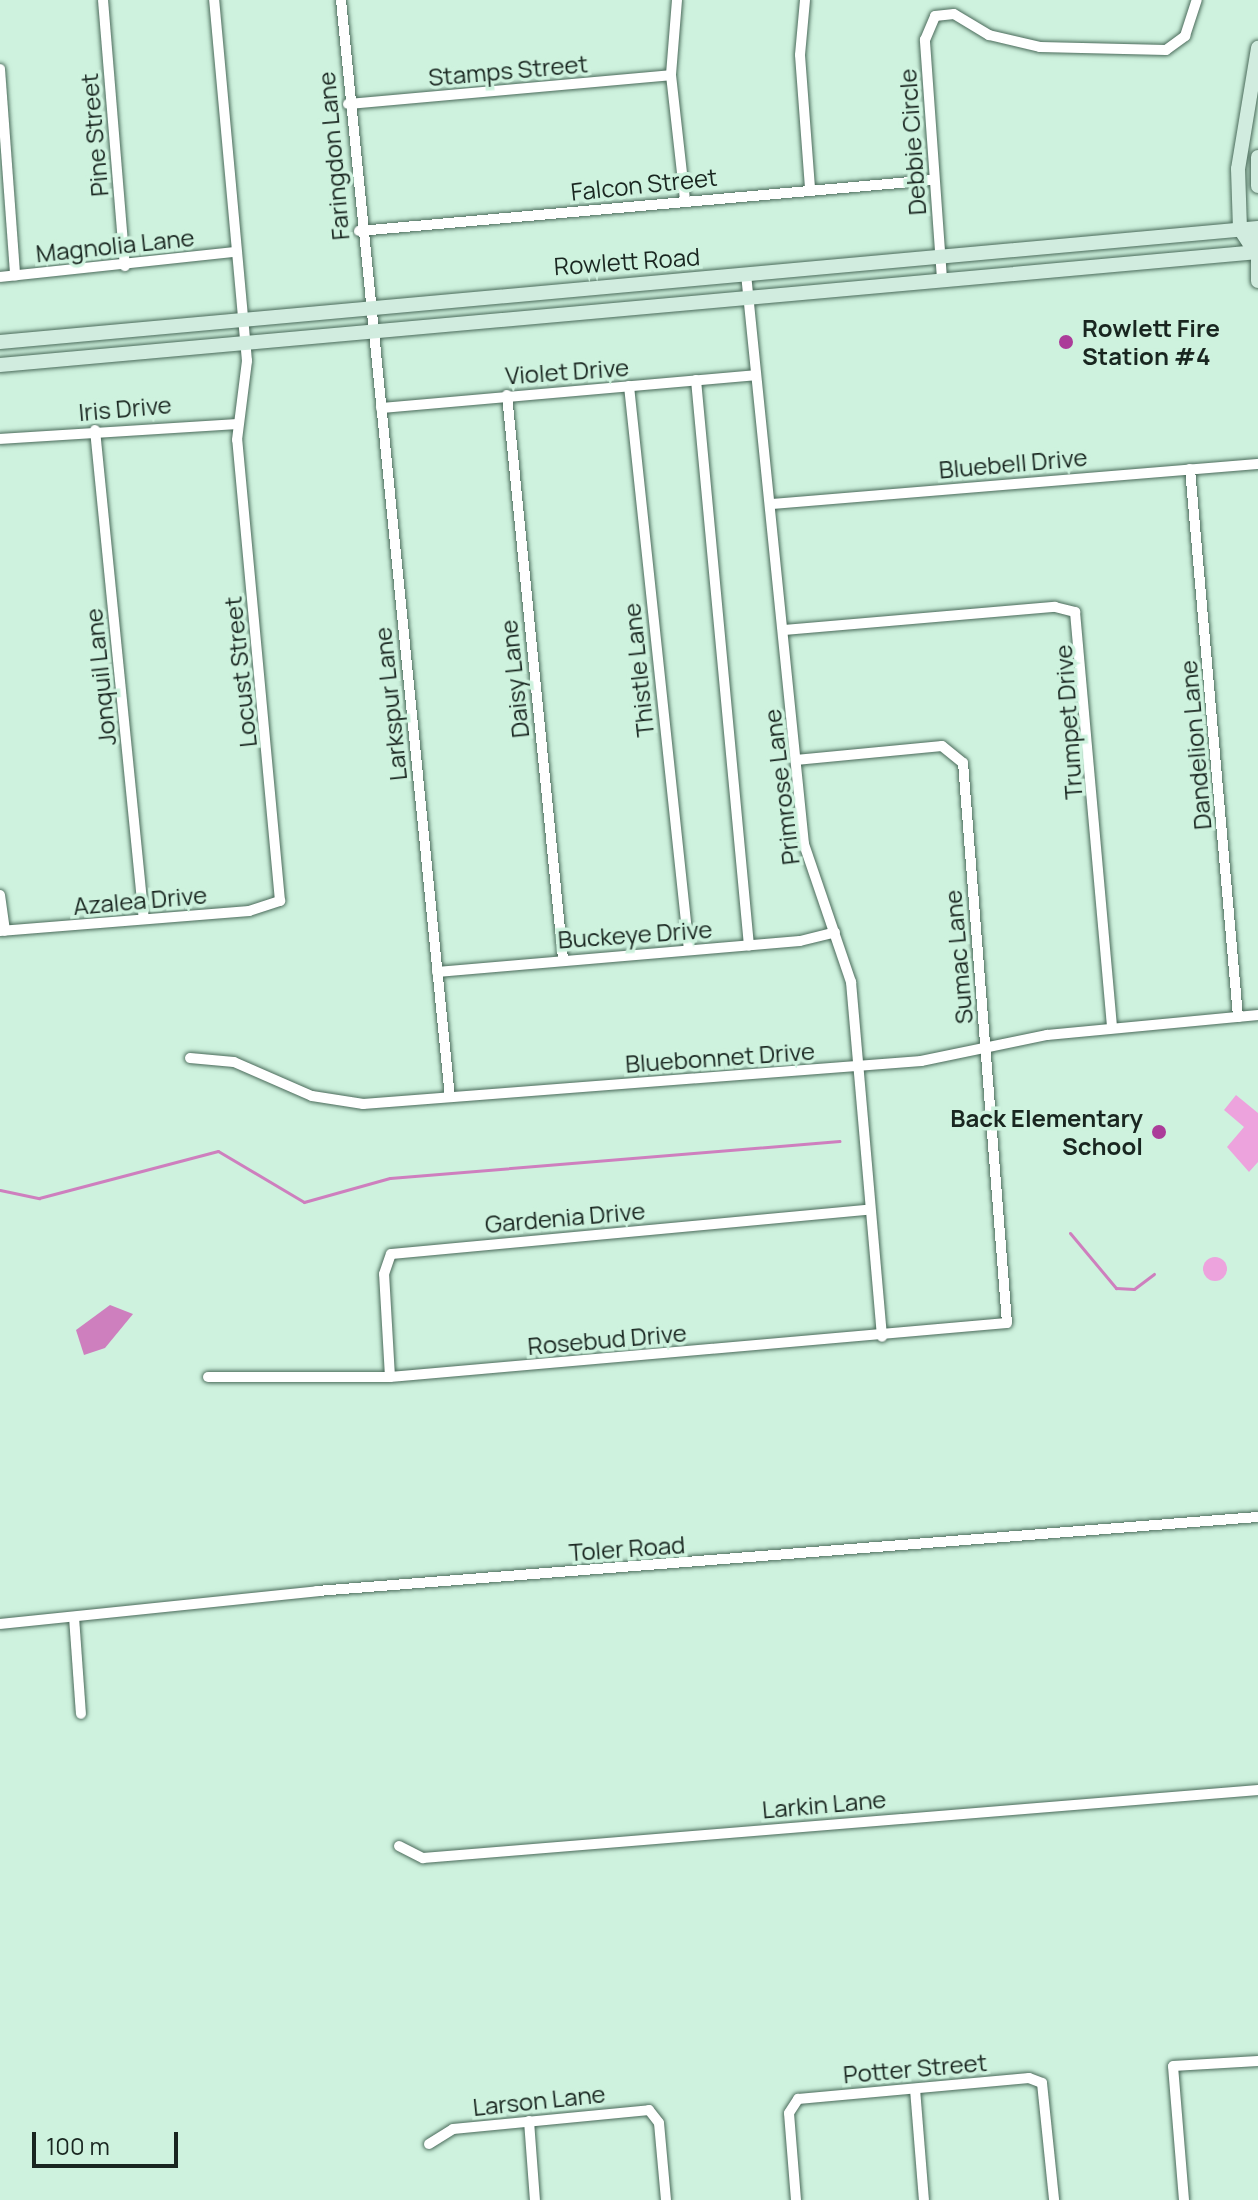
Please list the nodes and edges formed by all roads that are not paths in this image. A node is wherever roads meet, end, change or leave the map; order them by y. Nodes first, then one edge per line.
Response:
1 (103, 0) edge
2 (214, 0) edge
3 (341, 0) edge
4 (677, 0) edge
5 (805, 0) edge
6 (1197, 0) edge
7 (1258, 48) edge
8 (0, 69) edge
9 (671, 75) junction
10 (348, 104) junction
11 (1250, 117) edge
12 (3, 156) edge
13 (1258, 157) edge
14 (933, 180) junction
15 (1258, 186) edge
16 (810, 187) junction
17 (685, 200) junction
18 (1258, 228) edge
19 (1240, 229) junction
20 (359, 231) junction
21 (1257, 247) edge
22 (235, 252) junction
23 (941, 257) junction
24 (125, 266) junction
25 (746, 274) junction
26 (15, 275) junction
27 (0, 277) edge
28 (942, 279) junction
29 (1258, 281) edge
30 (749, 299) junction
31 (367, 308) junction
32 (241, 321) junction
33 (370, 330) junction
34 (0, 342) edge
35 (244, 343) junction
36 (0, 365) edge
37 (756, 375) junction
38 (696, 380) junction
39 (629, 386) junction
40 (507, 395) junction
41 (381, 408) junction
42 (237, 424) junction
43 (95, 430) junction
44 (0, 439) edge
45 (1258, 464) edge
46 (1190, 469) junction
47 (771, 504) junction
48 (784, 630) junction
49 (796, 760) junction
50 (0, 895) edge
51 (280, 901) joint
52 (144, 919) junction
53 (2, 931) edge
54 (835, 932) junction
55 (749, 946) junction
56 (689, 950) junction
57 (563, 959) junction
58 (437, 972) junction
59 (1258, 1015) edge
60 (1238, 1017) junction
61 (1112, 1027) junction
62 (987, 1050) junction
63 (190, 1058) dead end
64 (860, 1066) junction
65 (450, 1097) junction
66 (868, 1210) junction
67 (1007, 1323) joint
68 (882, 1337) junction
69 (208, 1377) dead end
70 (390, 1377) junction
71 (1258, 1517) edge
72 (74, 1617) junction
73 (0, 1624) edge
74 (81, 1714) dead end
75 (1258, 1790) edge
76 (399, 1846) dead end
77 (1258, 2061) edge
78 (915, 2089) junction
79 (529, 2121) junction
80 (429, 2144) dead end
81 (535, 2200) edge
82 (666, 2200) edge
83 (796, 2200) edge
84 (924, 2200) edge
85 (1054, 2200) edge
86 (1184, 2200) edge

1 - 24 street, Pine Street
2 - 22 street
3 - 10 street, Faringdon Lane
4 - 9 street
5 - 16 street
6 - 14 street, Debbie Circle
7 - 11 main road
8 - 12 street
9 - 10 street, Stamps Street
9 - 17 street
10 - 20 street, Faringdon Lane
11 - 19 main road
12 - 26 street
13 - 15 main road
14 - 16 street, Falcon Street
14 - 23 street, Debbie Circle
16 - 17 street, Falcon Street
17 - 20 street, Falcon Street
18 - 19 main road, Rowlett Road
19 - 21 main road
19 - 23 main road, Rowlett Road
20 - 31 street, Faringdon Lane
21 - 28 main road, Rowlett Road
21 - 29 main road
22 - 24 street, Magnolia Lane
22 - 32 street
23 - 25 main road, Rowlett Road
23 - 28 street, Debbie Circle
24 - 26 street, Magnolia Lane
25 - 30 street, Primrose Lane
25 - 31 main road, Rowlett Road
26 - 27 street, Magnolia Lane
28 - 30 main road, Rowlett Road
30 - 33 main road, Rowlett Road
30 - 37 street, Primrose Lane
31 - 32 main road, Rowlett Road
31 - 33 street, Larkspur Lane
32 - 34 main road, Rowlett Road
32 - 35 street
33 - 35 main road, Rowlett Road
33 - 41 street, Larkspur Lane
35 - 36 main road, Rowlett Road
35 - 42 street
37 - 38 street, Violet Drive
37 - 47 street, Primrose Lane
38 - 39 street, Violet Drive
38 - 55 street
39 - 40 street, Violet Drive
39 - 56 street, Thistle Lane
40 - 41 street, Violet Drive
40 - 57 street, Daisy Lane
41 - 58 street, Larkspur Lane
42 - 43 street, Iris Drive
42 - 51 street, Locust Street
43 - 44 street, Iris Drive
43 - 52 street, Jonquil Lane
45 - 46 street, Bluebell Drive
46 - 47 street, Bluebell Drive
46 - 60 street, Dandelion Lane
47 - 48 street, Primrose Lane
48 - 49 street, Primrose Lane
48 - 61 street, Trumpet Drive
49 - 54 street, Primrose Lane
49 - 62 street, Sumac Lane
50 - 53 street
51 - 52 street, Azalea Drive
52 - 53 street, Azalea Drive
54 - 55 street, Buckeye Drive
54 - 64 street, Primrose Lane
55 - 56 street, Buckeye Drive
56 - 57 street, Buckeye Drive
57 - 58 street, Buckeye Drive
58 - 65 street, Larkspur Lane
59 - 60 street, Bluebonnet Drive
60 - 61 street, Bluebonnet Drive
61 - 62 street, Bluebonnet Drive
62 - 64 street, Bluebonnet Drive
62 - 67 street, Sumac Lane
63 - 65 street, Bluebonnet Drive
64 - 65 street, Bluebonnet Drive
64 - 66 street, Primrose Lane
66 - 68 street, Primrose Lane
66 - 70 street, Gardenia Drive
67 - 68 street, Rosebud Drive
68 - 70 street, Rosebud Drive
69 - 70 street, Rosebud Drive
71 - 72 street, Toler Road
72 - 73 street, Toler Road
72 - 74 street
75 - 76 street, Larkin Lane
77 - 86 street
78 - 83 street, Potter Street
78 - 84 street
78 - 85 street, Potter Street
79 - 80 street, Larson Lane
79 - 81 street
79 - 82 street, Larson Lane

